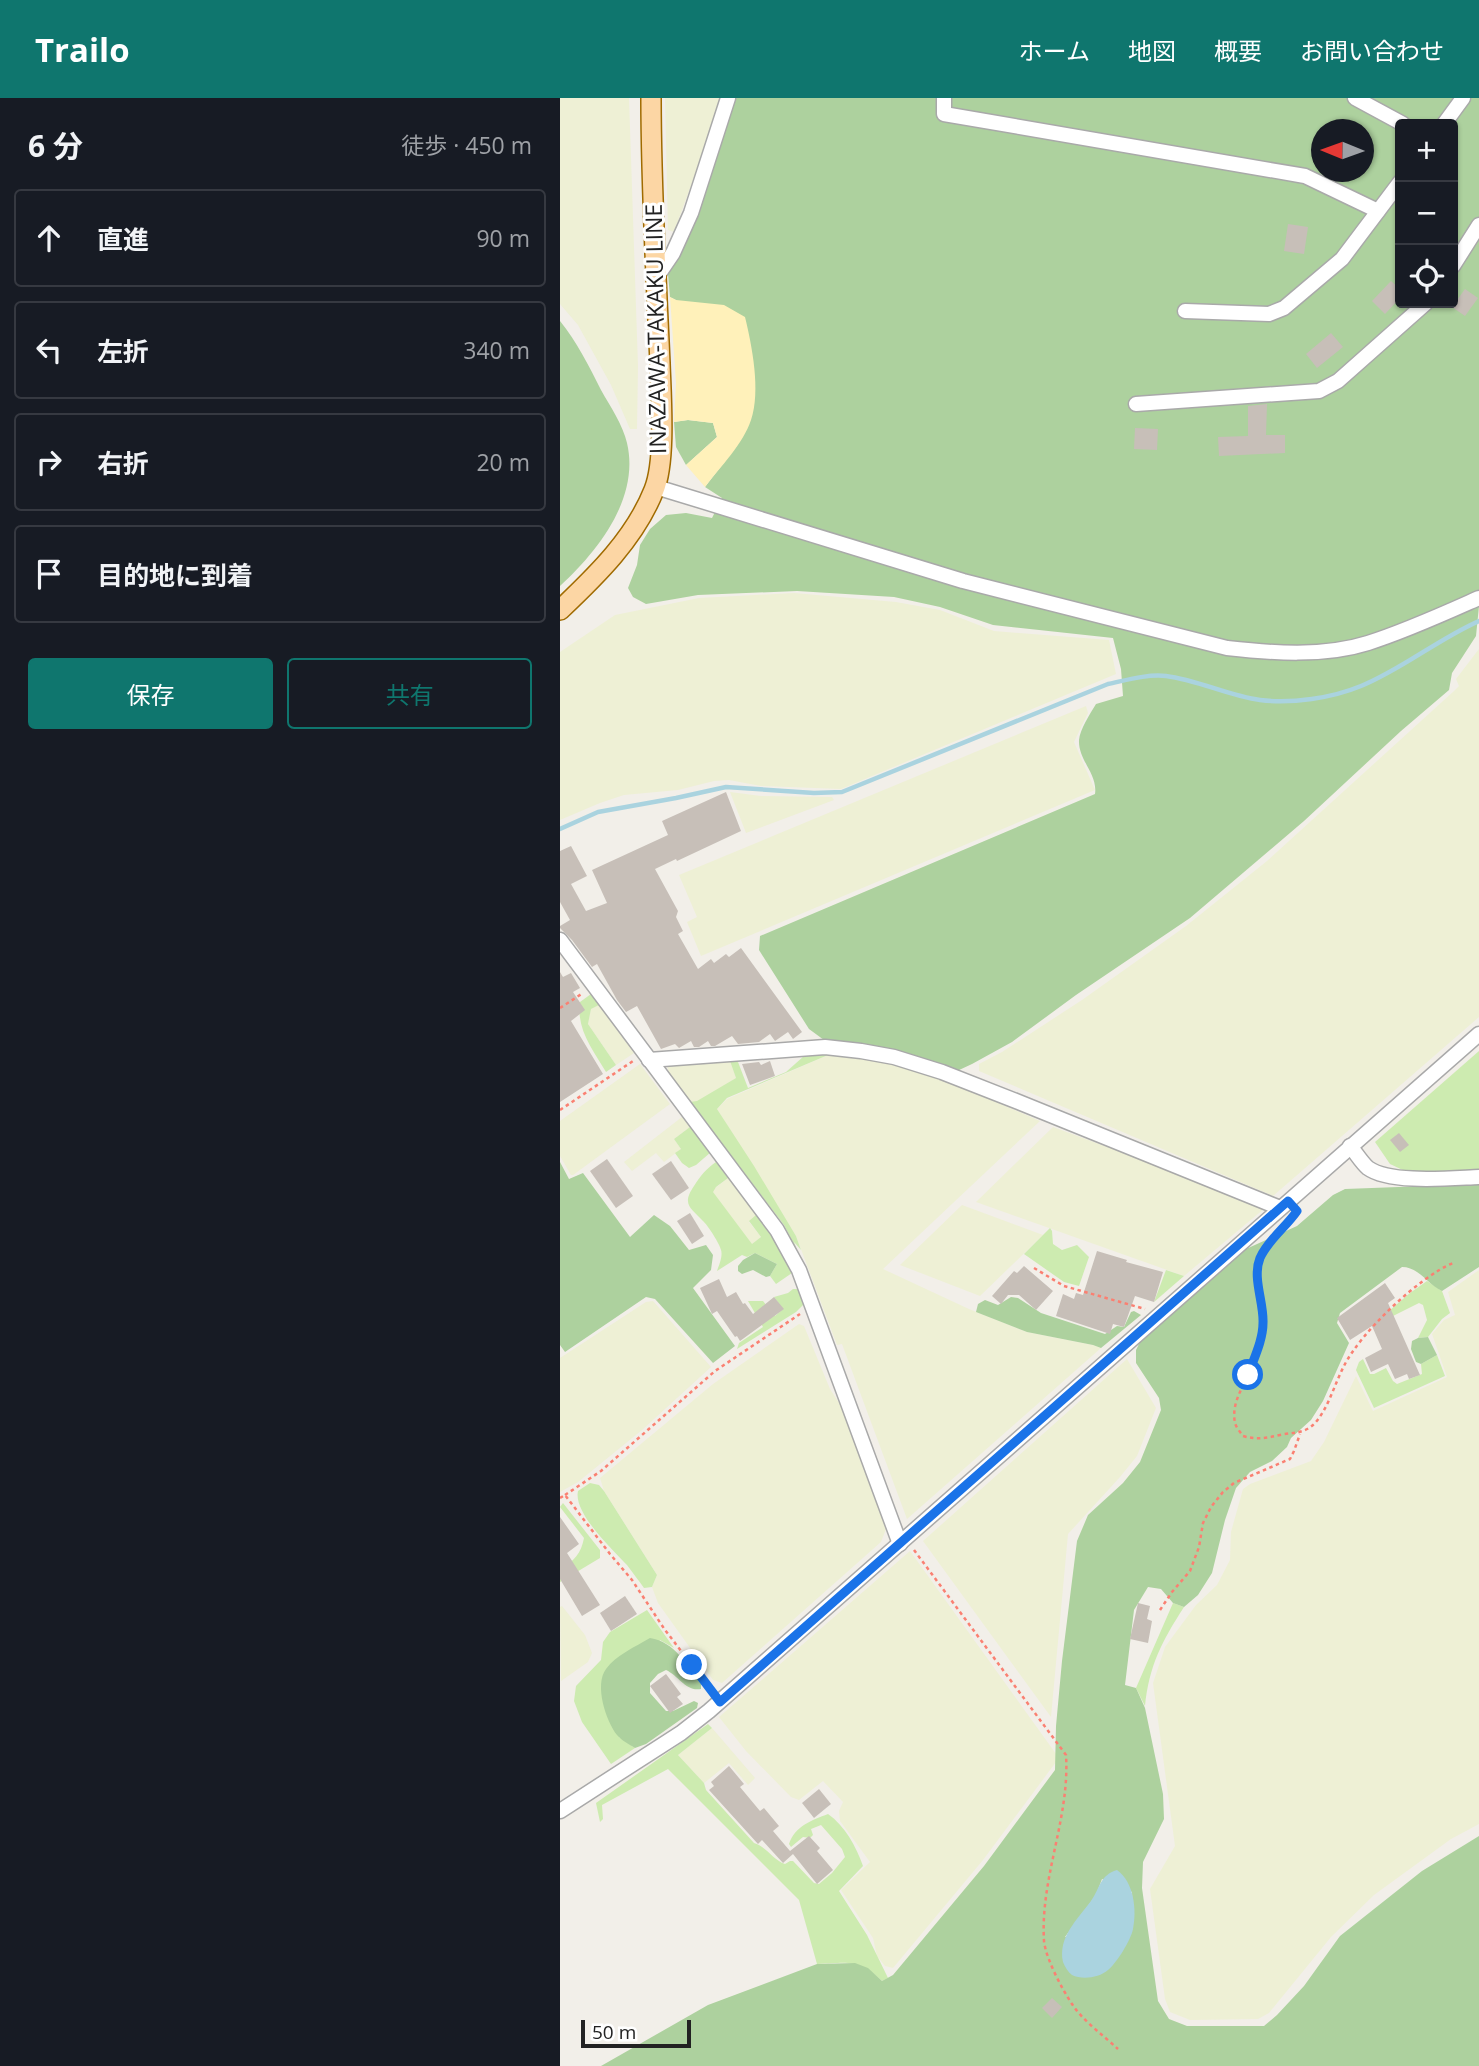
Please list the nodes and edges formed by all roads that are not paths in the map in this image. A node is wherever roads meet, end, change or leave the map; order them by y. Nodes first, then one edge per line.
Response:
1 (651, 98) edge
2 (728, 98) edge
3 (944, 98) edge
4 (1355, 98) edge
5 (1464, 98) edge
6 (1395, 119) edge
7 (1448, 119) edge
8 (1395, 189) edge
9 (1378, 211) junction
10 (1479, 225) edge
11 (1458, 258) edge
12 (656, 278) junction
13 (1420, 308) edge
14 (1185, 311) dead end
15 (1136, 404) dead end
16 (656, 487) junction
17 (1479, 598) edge
18 (560, 610) edge
19 (560, 940) edge
20 (1479, 1034) edge
21 (647, 1056) junction
22 (1350, 1146) junction
23 (1479, 1177) edge
24 (1284, 1205) junction
25 (902, 1541) junction
26 (560, 1811) edge

1 - 12 main road, INAZAWA-TAKAKU LINE
2 - 12 street
3 - 9 street
4 - 6 street
5 - 7 street
8 - 9 street
9 - 14 street
10 - 11 street
12 - 16 main road, INAZAWA-TAKAKU LINE
13 - 15 street
16 - 17 street
16 - 18 main road, INAZAWA-TAKAKU LINE
19 - 21 street
20 - 22 street
21 - 24 street
21 - 25 street
22 - 23 street
22 - 24 street
24 - 25 street
25 - 26 street

